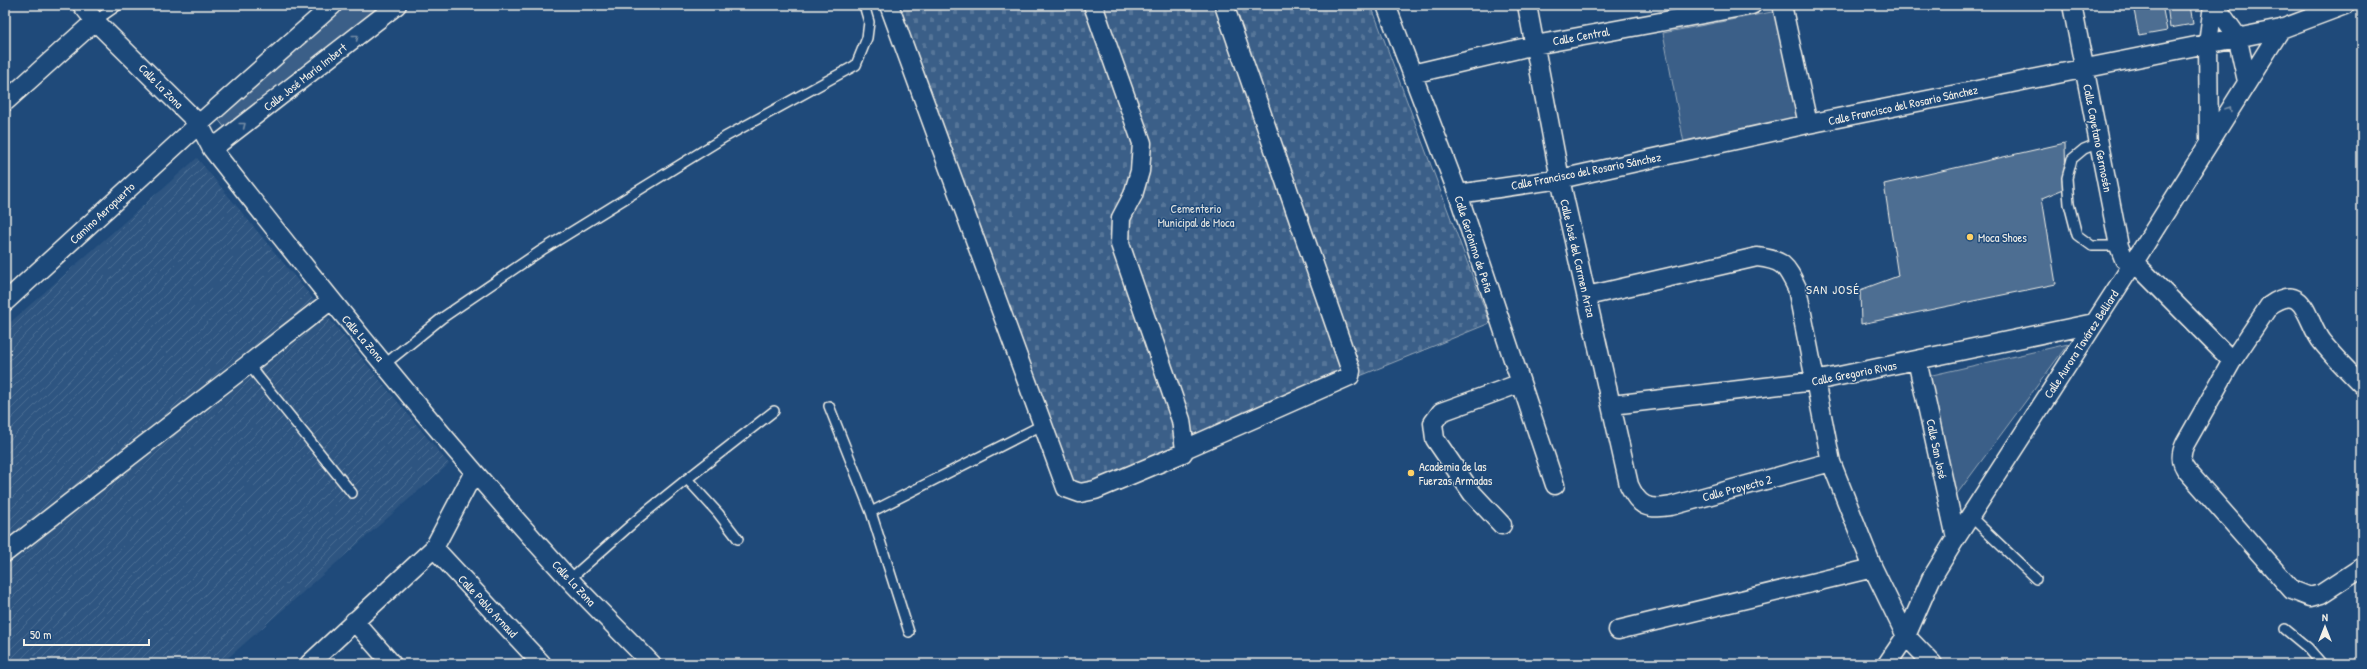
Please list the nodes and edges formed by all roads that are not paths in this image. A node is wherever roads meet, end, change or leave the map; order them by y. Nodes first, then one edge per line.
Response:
1 (82, 5) edge
2 (118, 5) edge
3 (334, 5) edge
4 (397, 5) edge
5 (864, 5) edge
6 (889, 5) edge
7 (1093, 5) edge
8 (1224, 5) edge
9 (1386, 5) edge
10 (1527, 5) edge
11 (1752, 5) edge
12 (1782, 5) edge
13 (2072, 5) edge
14 (2214, 5) edge
15 (2345, 5) edge
16 (95, 21) junction
17 (2281, 28) junction
18 (2237, 36) junction
19 (2208, 43) junction
20 (1534, 45) junction
21 (2084, 67) junction
22 (1412, 74) junction
23 (2247, 81) junction
24 (5, 102) edge
25 (199, 124) junction
26 (1808, 124) junction
27 (2209, 142) junction
28 (2099, 143) junction
29 (212, 149) junction
30 (1560, 179) junction
31 (1458, 194) junction
32 (2119, 246) junction
33 (2134, 262) junction
34 (1587, 296) junction
35 (330, 300) junction
36 (5, 302) edge
37 (2094, 323) junction
38 (1917, 360) junction
39 (2232, 361) junction
40 (385, 364) junction
41 (249, 365) junction
42 (1815, 381) junction
43 (1521, 383) junction
44 (2362, 385) edge
45 (1612, 405) junction
46 (830, 406) dead end
47 (774, 411) dead end
48 (1044, 424) junction
49 (1185, 449) junction
50 (1831, 462) junction
51 (474, 472) junction
52 (687, 480) junction
53 (1555, 485) dead end
54 (352, 493) dead end
55 (1643, 506) joint
56 (871, 512) junction
57 (1970, 516) junction
58 (1502, 525) dead end
59 (1956, 538) junction
60 (738, 539) dead end
61 (434, 548) junction
62 (5, 553) edge
63 (2362, 567) edge
64 (1873, 568) junction
65 (2036, 579) dead end
66 (570, 580) junction
67 (354, 621) junction
68 (1618, 630) dead end
69 (2285, 630) dead end
70 (909, 632) dead end
71 (1906, 636) junction
72 (309, 664) edge
73 (392, 664) edge
74 (542, 664) edge
75 (652, 664) edge
76 (1887, 664) edge
77 (1933, 664) edge
78 (2322, 664) edge

1 - 16 street, Calle La Zona
2 - 16 lane
3 - 25 street
29 -> 4 street, Calle José María Imbert
5 - 40 lane
6 - 48 street
7 - 49 street
8 - 49 street
9 - 22 street, Calle Gerónimo de Peña
10 - 20 street, Calle José del Carmen Ariza
11 - 20 street, Calle Central
12 - 26 street
13 - 21 street, Calle Cayetano Germosén
14 - 18 street
14 - 19 street
15 - 17 street, Calle Francisco del Rosario Sánchez
16 - 24 street
16 - 25 street, Calle La Zona
17 - 18 street, Calle Francisco del Rosario Sánchez
17 - 23 street, Calle Aurora Tavárez Belliard
18 - 19 street, Calle Francisco del Rosario Sánchez
18 - 23 street
19 - 21 street, Calle Francisco del Rosario Sánchez
19 - 27 street
20 - 22 street, Calle Central
20 - 30 street, Calle José del Carmen Ariza
21 - 26 street, Calle Francisco del Rosario Sánchez
21 - 28 street, Calle Cayetano Germosén
22 - 31 street, Calle Gerónimo de Peña
27 -> 23 street, Calle Aurora Tavárez Belliard
25 - 29 street, Calle La Zona
25 - 36 street, Camino Aeropuerto
26 - 30 street, Calle Francisco del Rosario Sánchez
27 - 33 street, Calle Aurora Tavárez Belliard
28 - 32 street, Calle Cayetano Germosén
28 - 32 lane
29 - 35 street, Calle La Zona
30 - 31 street, Calle Francisco del Rosario Sánchez
30 - 34 street, Calle José del Carmen Ariza
31 - 43 street, Calle Gerónimo de Peña
32 - 33 street, Calle Cayetano Germosén
33 - 37 street, Calle Aurora Tavárez Belliard
33 - 39 street
34 - 42 street
34 - 45 street, Calle José del Carmen Ariza
35 - 40 street, Calle La Zona
35 - 41 street
37 - 38 street, Calle Gregorio Rivas
37 - 57 street, Calle Aurora Tavárez Belliard
38 - 42 street, Calle Gregorio Rivas
38 - 59 street, Calle San José
39 - 44 street
39 - 63 street
40 - 51 street, Calle La Zona
41 - 54 lane
41 - 62 street
42 - 45 street, Calle Gregorio Rivas
42 - 50 street
43 - 53 street, Calle Gerónimo de Peña
43 - 58 street
45 - 55 street, Calle José del Carmen Ariza
46 - 56 lane
47 - 52 lane
48 - 49 street
48 - 56 lane
50 - 55 street, Calle Proyecto 2
50 - 64 street
51 - 61 street
51 - 66 street, Calle La Zona
52 - 60 lane
52 - 66 lane
56 - 70 lane
57 - 59 street, Calle Aurora Tavárez Belliard
57 - 65 lane
59 - 71 street, Calle Aurora Tavárez Belliard
61 - 67 street
61 - 74 street, Calle Pablo Arnaud
64 - 68 street
64 - 71 street
66 - 75 street, Calle La Zona
67 - 72 street
67 - 73 street
69 - 78 lane
71 - 76 street, Calle Aurora Tavárez Belliard
71 - 77 street

